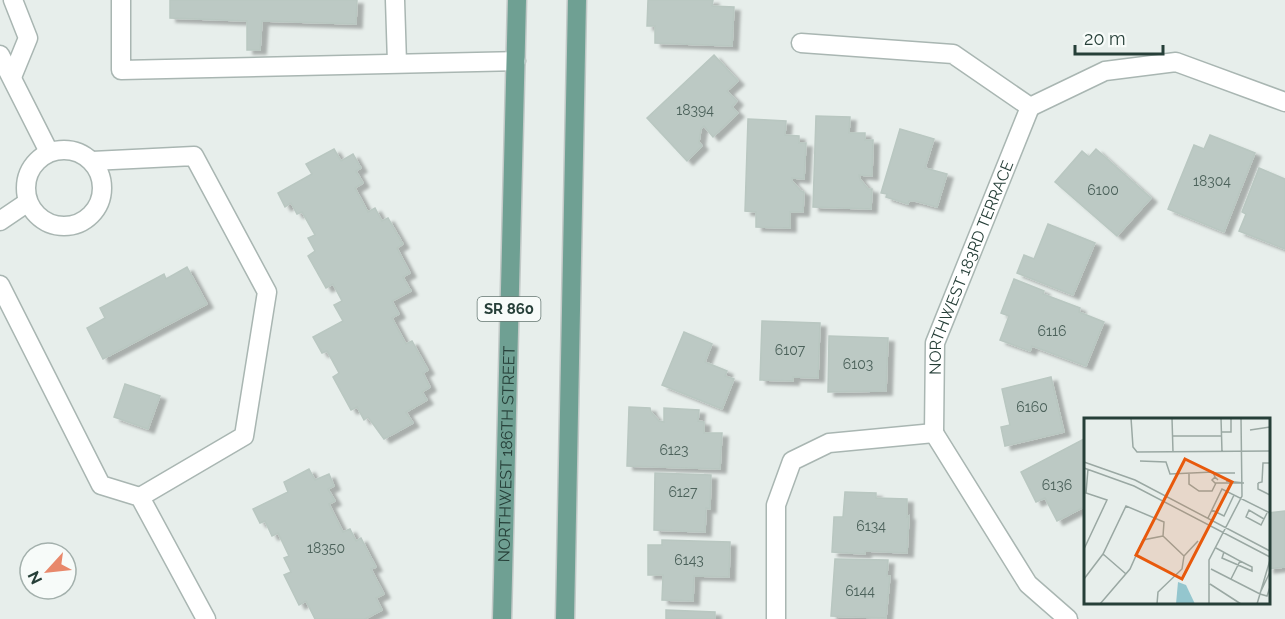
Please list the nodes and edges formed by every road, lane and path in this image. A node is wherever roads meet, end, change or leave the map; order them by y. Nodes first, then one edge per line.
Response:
1 (14, 0) edge
2 (121, 0) edge
3 (395, 0) edge
4 (517, 0) edge
5 (578, 0) edge
6 (801, 43) dead end
7 (0, 55) edge
8 (516, 61) junction
9 (397, 63) junction
10 (12, 77) junction
11 (1285, 102) edge
12 (1030, 107) junction
13 (49, 152) junction
14 (92, 161) junction
15 (28, 202) junction
16 (0, 221) edge
17 (0, 285) edge
18 (934, 433) junction
19 (140, 497) junction
20 (206, 619) edge
21 (502, 619) edge
22 (565, 619) edge
23 (776, 619) edge
24 (1068, 619) edge

1 - 10 street
2 - 9 street
3 - 9 street
4 - 8 main road, NORTHWEST 186TH STREET / SR 860
5 - 22 main road
6 - 12 street
7 - 10 street
8 - 9 street
8 - 21 main road, NORTHWEST 186TH STREET / SR 860
10 - 13 street
11 - 12 street
12 - 18 street, NORTHWEST 183RD TERRACE
13 - 14 street
13 - 15 street
14 - 15 street
14 - 19 street
15 - 16 street
17 - 19 street
18 - 23 street
18 - 24 street
19 - 20 street

